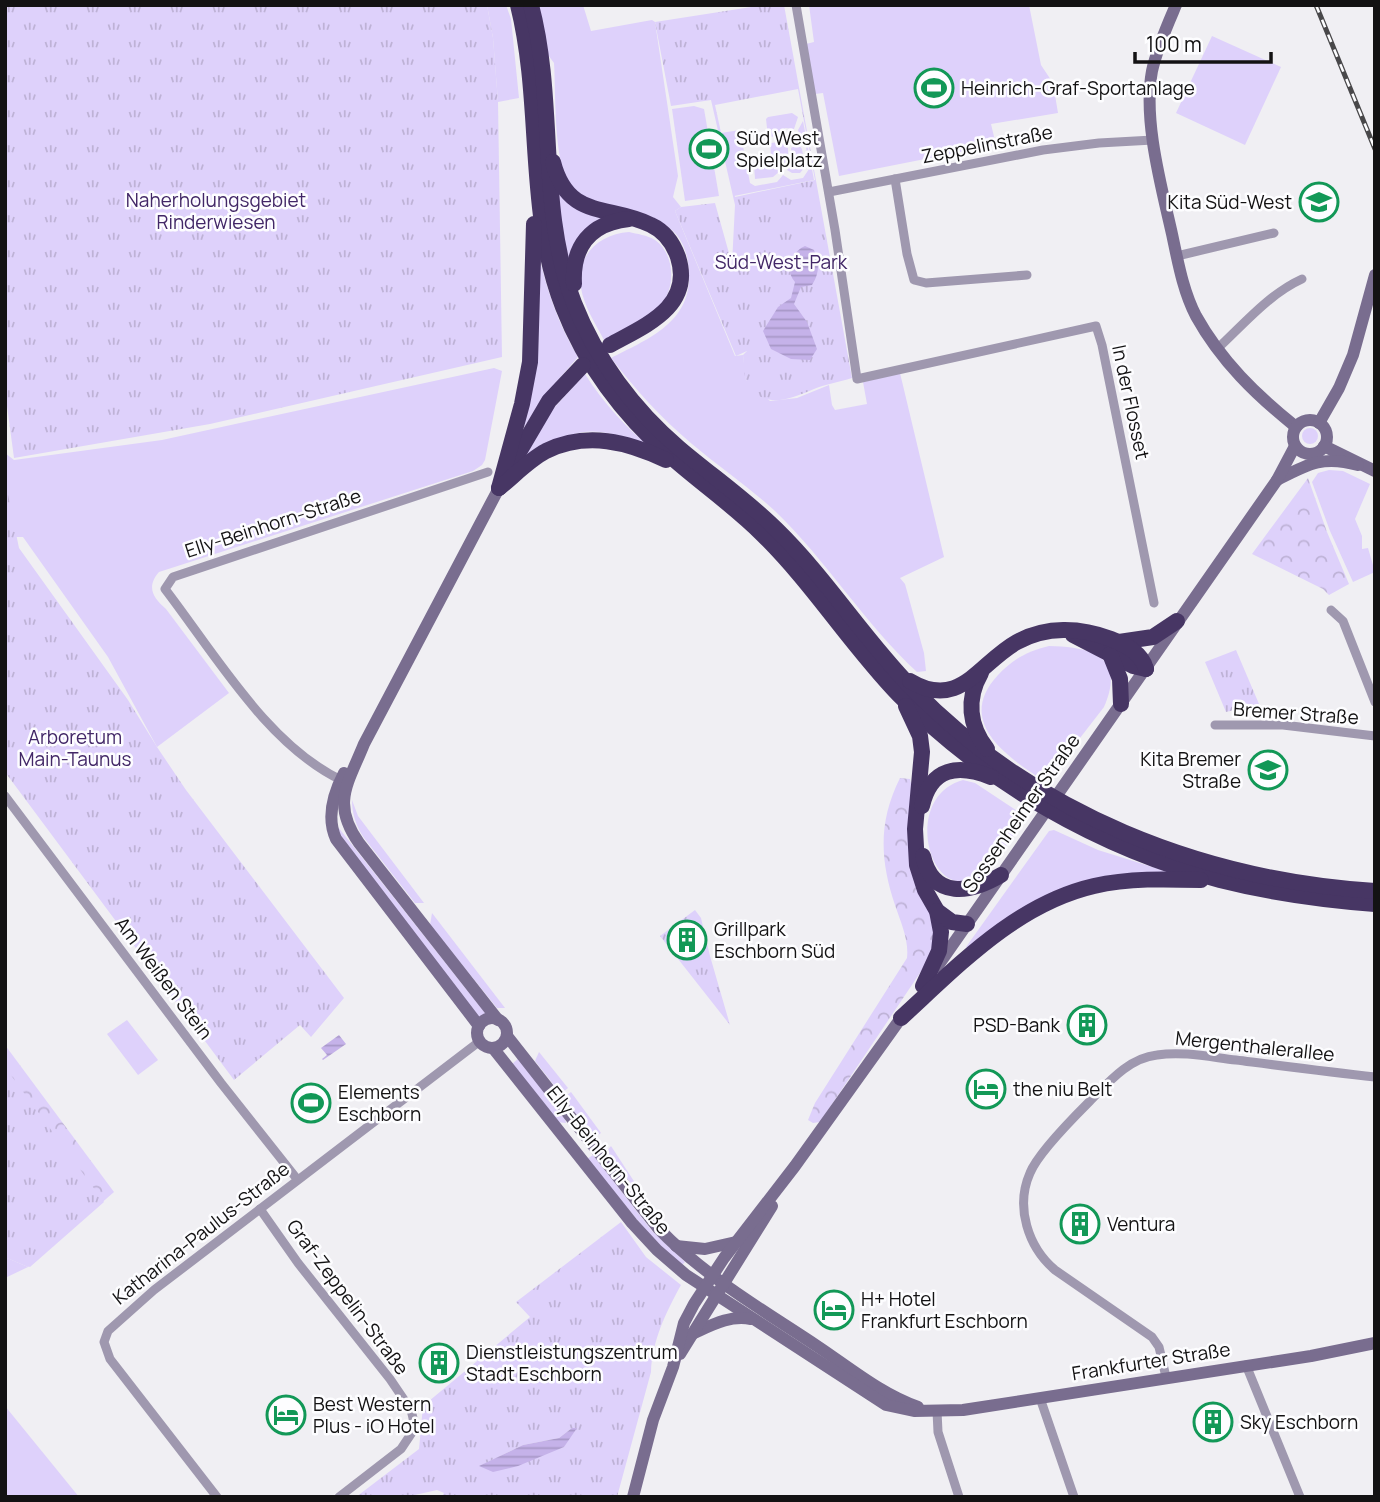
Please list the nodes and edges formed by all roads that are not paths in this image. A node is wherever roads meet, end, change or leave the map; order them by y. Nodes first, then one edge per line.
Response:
1 (518, 5) edge
2 (531, 5) edge
3 (796, 5) edge
4 (1176, 5) edge
5 (1153, 140) junction
6 (548, 143) junction
7 (895, 179) junction
8 (537, 180) junction
9 (829, 191) junction
10 (635, 219) junction
11 (1274, 233) dead end
12 (1177, 256) junction
13 (1027, 275) dead end
14 (1375, 275) edge
15 (1302, 279) dead end
16 (575, 303) junction
17 (610, 345) dead end
18 (1217, 349) junction
19 (583, 366) dead end
20 (1320, 422) junction
21 (1296, 427) junction
22 (1324, 446) junction
23 (1300, 449) junction
24 (1358, 465) junction
25 (685, 469) junction
26 (1375, 471) edge
27 (488, 472) dead end
28 (1277, 480) junction
29 (499, 488) junction
30 (1154, 603) dead end
31 (1331, 610) dead end
32 (1177, 621) junction
33 (1114, 648) junction
34 (894, 669) junction
35 (1146, 669) junction
36 (982, 670) junction
37 (900, 695) junction
38 (1375, 702) edge
39 (1121, 704) junction
40 (1215, 725) dead end
41 (1375, 736) edge
42 (995, 760) junction
43 (345, 781) junction
44 (1004, 781) junction
45 (5, 796) edge
46 (1001, 875) junction
47 (1220, 880) junction
48 (1375, 891) edge
49 (1375, 904) edge
50 (937, 911) junction
51 (967, 924) junction
52 (923, 986) junction
53 (901, 1018) junction
54 (498, 1020) junction
55 (479, 1026) junction
56 (507, 1035) junction
57 (480, 1041) junction
58 (494, 1048) junction
59 (1375, 1077) edge
60 (566, 1140) junction
61 (593, 1146) junction
62 (795, 1166) junction
63 (297, 1179) junction
64 (260, 1209) junction
65 (736, 1242) junction
66 (675, 1246) junction
67 (712, 1275) junction
68 (724, 1283) junction
69 (704, 1287) junction
70 (716, 1295) junction
71 (757, 1320) junction
72 (692, 1334) junction
73 (1375, 1343) edge
74 (1246, 1365) junction
75 (673, 1367) junction
76 (1166, 1377) junction
77 (1040, 1398) junction
78 (934, 1411) junction
79 (217, 1497) edge
80 (339, 1497) edge
81 (633, 1497) edge
82 (959, 1497) edge
83 (1074, 1497) edge
84 (1300, 1497) edge

1 - 8 highway
2 - 6 highway
3 - 9 street
4 - 5 street
5 - 7 street, Zeppelinstraße
5 - 12 street
6 - 10 highway
6 - 16 highway
7 - 9 street, Zeppelinstraße
7 - 13 street
8 - 25 highway
8 - 29 highway
9 - 30 street, In der Flosset
10 - 16 highway
10 - 17 highway
11 - 12 street
12 - 18 street
14 - 20 street
15 - 18 street
16 - 34 highway
18 - 21 street
19 - 29 highway
20 - 21 street
20 - 22 street
21 - 23 street, Sossenheimer Straße
22 - 23 street
22 - 24 street
23 - 28 street, Sossenheimer Straße
24 - 26 street
24 - 28 street
25 - 29 highway
25 - 37 highway
27 - 43 street, Elly-Beinhorn-Straße
28 - 32 street, Sossenheimer Straße
29 - 43 street, Elly-Beinhorn-Straße
31 - 38 street
32 - 33 highway
32 - 35 street, Sossenheimer Straße
33 - 35 highway
33 - 36 highway
33 - 39 highway
34 - 36 highway
34 - 42 highway
35 - 39 street, Sossenheimer Straße
36 - 42 highway
37 - 44 highway
37 - 50 highway
39 - 46 street, Sossenheimer Straße
40 - 41 street, Bremer Straße
42 - 48 highway
43 - 54 street, Elly-Beinhorn-Straße
43 - 55 street, Elly-Beinhorn-Straße
44 - 46 highway
44 - 47 highway
45 - 63 street, Am Weißen Stein
46 - 51 street, Sossenheimer Straße
47 - 49 highway
47 - 53 highway
50 - 51 highway
50 - 52 highway
51 - 52 street, Sossenheimer Straße
52 - 53 street, Sossenheimer Straße
53 - 62 street, Sossenheimer Straße
54 - 55 street
54 - 56 street, Elly-Beinhorn-Straße
55 - 57 street
56 - 58 street
56 - 61 street, Elly-Beinhorn-Straße
57 - 58 street, Elly-Beinhorn-Straße
57 - 63 street, Katharina-Paulus-Straße
58 - 60 street, Elly-Beinhorn-Straße
59 - 76 street, Mergenthalerallee
60 - 61 street
60 - 69 street, Elly-Beinhorn-Straße
61 - 66 street, Elly-Beinhorn-Straße
62 - 65 street, Sossenheimer Straße
62 - 68 street, Sossenheimer Straße
63 - 64 street, Katharina-Paulus-Straße
64 - 79 street, Katharina-Paulus-Straße
64 - 80 street, Graf-Zeppelin-Straße
65 - 66 street
65 - 67 street, Sossenheimer Straße
66 - 67 street, Elly-Beinhorn-Straße
67 - 68 street, Frankfurter Straße
67 - 69 street, Sossenheimer Straße
68 - 70 street, Sossenheimer Straße
68 - 78 street, Frankfurter Straße
69 - 70 street, Frankfurter Straße
69 - 75 street, Sossenheimer Straße
70 - 71 street, Frankfurter Straße
70 - 72 street, Sossenheimer Straße
71 - 72 street
71 - 78 street, Frankfurter Straße
72 - 75 street, Sossenheimer Straße
73 - 74 street, Frankfurter Straße
74 - 76 street, Frankfurter Straße
74 - 84 street
75 - 81 street, Sossenheimer Straße
76 - 77 street, Frankfurter Straße
77 - 78 street, Frankfurter Straße
77 - 83 street
78 - 82 street

